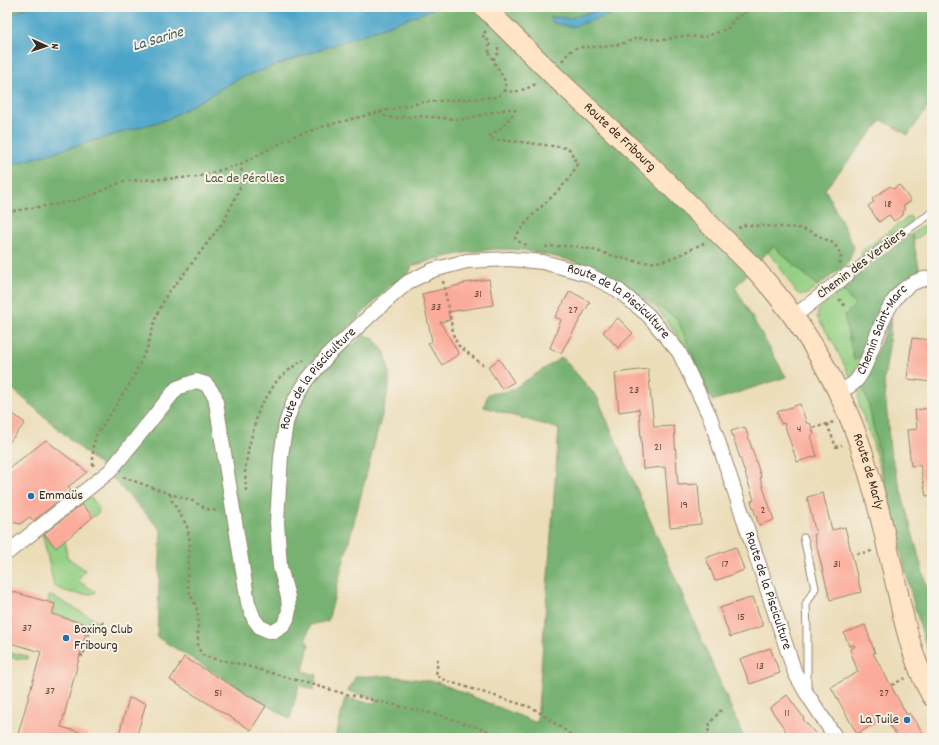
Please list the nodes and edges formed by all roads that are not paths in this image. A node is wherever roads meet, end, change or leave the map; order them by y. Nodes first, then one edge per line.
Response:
1 (484, 7) edge
2 (932, 213) edge
3 (755, 269) joint
4 (847, 275) joint
5 (932, 278) edge
6 (793, 317) junction
7 (838, 392) junction
8 (804, 538) dead end
9 (7, 553) edge
10 (807, 694) junction
11 (932, 696) edge
12 (836, 738) edge

1 - 3 main road, Route de Fribourg, bridge
2 - 4 lane, Chemin des Verdiers
3 - 6 main road, Route de Marly
4 - 6 street, Chemin des Verdiers
5 - 7 street, Chemin Saint-Marc
6 - 7 main road, Route de Marly
7 - 11 main road, Route de Marly
8 - 10 lane, Route de la Pisciculture
9 - 10 street, Route de la Pisciculture
10 - 12 street, Route de la Pisciculture

